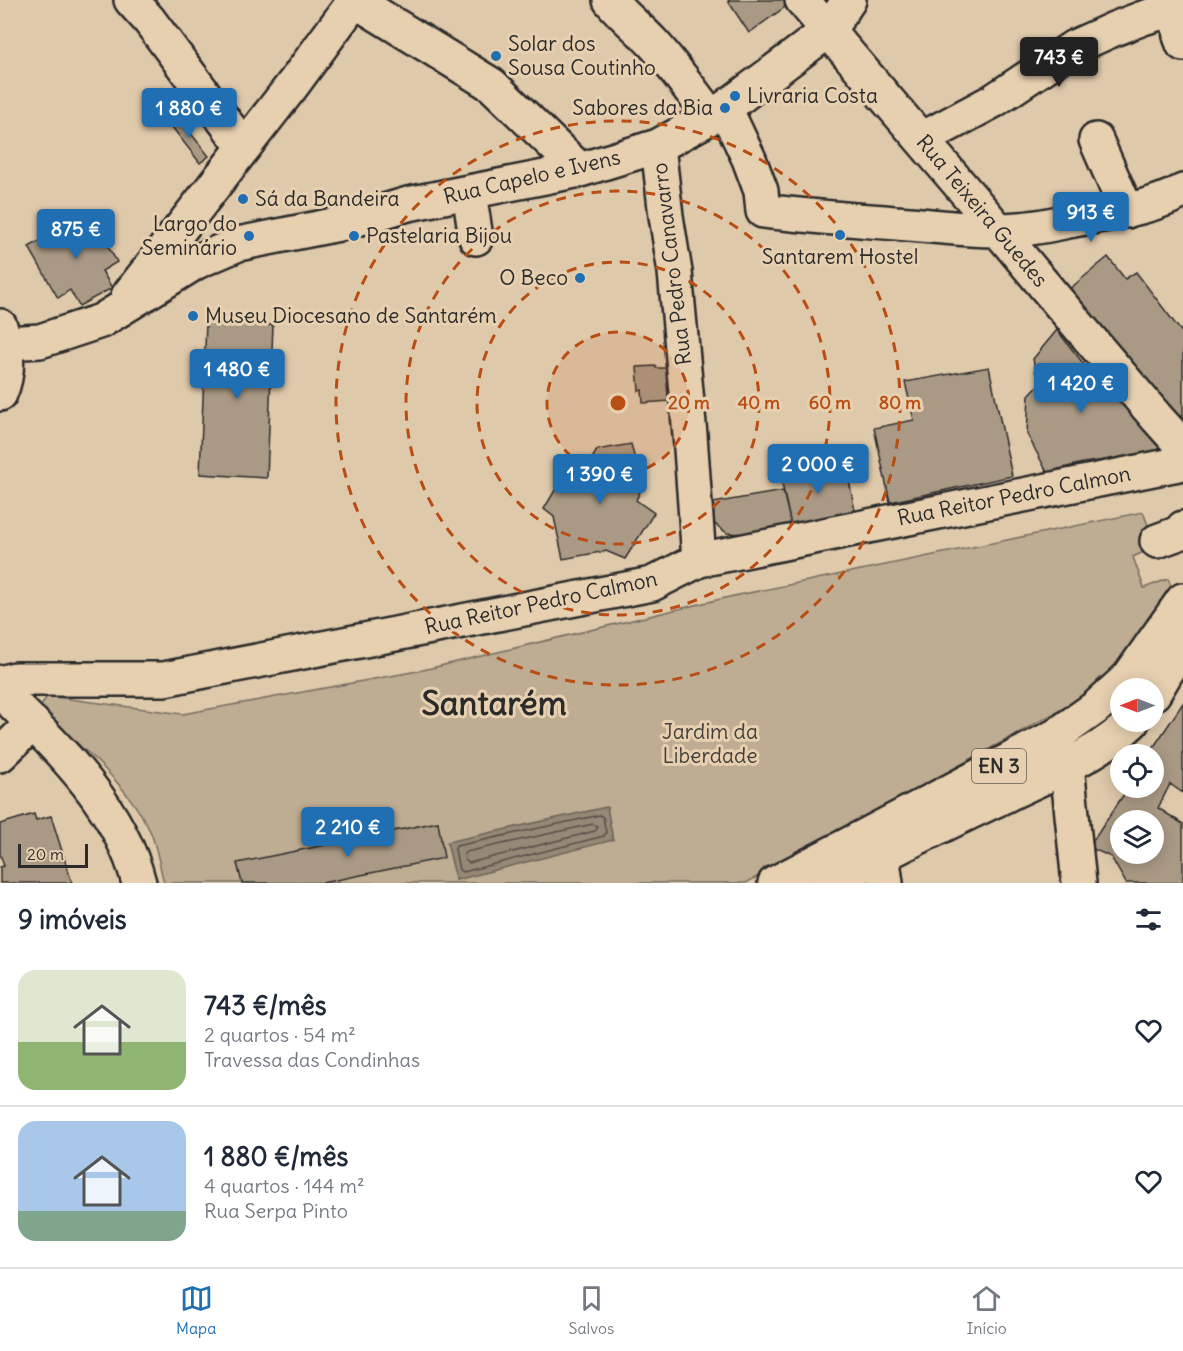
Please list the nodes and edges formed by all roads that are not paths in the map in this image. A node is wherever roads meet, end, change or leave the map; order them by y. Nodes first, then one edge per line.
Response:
1 (131, 0) edge
2 (355, 0) edge
3 (610, 0) edge
4 (802, 0) edge
5 (849, 0) edge
6 (1179, 6) edge
7 (828, 31) junction
8 (1183, 44) edge
9 (718, 113) junction
10 (922, 139) junction
11 (1096, 140) dead end
12 (243, 146) junction
13 (658, 146) junction
14 (580, 170) junction
15 (1183, 191) edge
16 (469, 192) junction
17 (1126, 211) junction
18 (998, 230) junction
19 (476, 238) dead end
20 (114, 314) junction
21 (3, 334) edge
22 (0, 394) edge
23 (1183, 447) edge
24 (1183, 463) edge
25 (699, 560) junction
26 (1183, 600) edge
27 (1183, 644) edge
28 (1163, 678) edge
29 (0, 683) edge
30 (0, 691) edge
31 (33, 723) junction
32 (1122, 732) edge
33 (0, 755) edge
34 (1067, 766) junction
35 (884, 869) edge
36 (139, 883) edge
37 (775, 883) edge
38 (830, 883) edge
39 (1079, 883) edge

1 - 12 street
2 - 12 street
2 - 14 street
3 - 9 street
4 - 7 street, Rua Teixeira Guedes
5 - 7 street, Rua Capelo e Ivens
6 - 8 street
6 - 10 street
7 - 9 street, Rua Capelo e Ivens
7 - 10 street, Rua Teixeira Guedes
9 - 13 street, Rua Capelo e Ivens
9 - 18 street
10 - 18 street, Rua Teixeira Guedes
11 - 17 street
12 - 20 street
13 - 14 street, Rua Capelo e Ivens
13 - 25 street, Rua Pedro Canavarro
14 - 16 street, Rua Capelo e Ivens
15 - 17 street
16 - 19 street
16 - 20 street, Rua Capelo e Ivens
17 - 18 street
18 - 23 street, Rua Teixeira Guedes
20 - 21 street, Rua Capelo e Ivens
21 - 22 street
24 - 25 street, Rua Reitor Pedro Calmon
25 - 29 street, Rua Reitor Pedro Calmon
26 - 37 street, EN 3
27 - 28 street
30 - 31 street
31 - 33 street
31 - 36 street
32 - 34 street, EN 3
34 - 35 street, EN 3
34 - 39 street
35 - 38 street, EN 3

